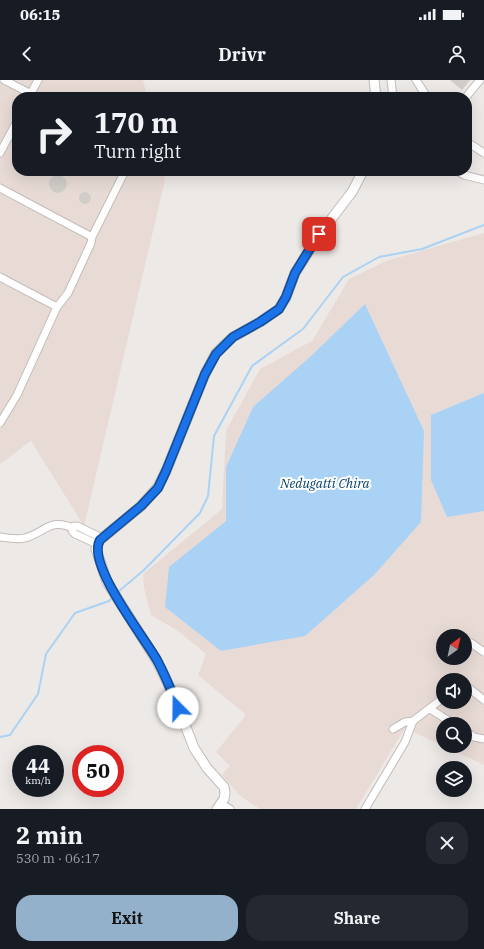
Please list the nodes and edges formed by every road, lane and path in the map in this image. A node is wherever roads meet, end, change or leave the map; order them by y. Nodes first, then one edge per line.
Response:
1 (4, 80) edge
2 (38, 80) edge
3 (374, 80) edge
4 (391, 80) edge
5 (416, 80) edge
6 (480, 80) edge
7 (26, 92) edge
8 (34, 92) edge
9 (375, 92) edge
10 (392, 92) edge
11 (424, 92) edge
12 (470, 92) edge
13 (12, 131) edge
14 (472, 145) edge
15 (484, 153) edge
16 (0, 154) edge
17 (122, 176) edge
18 (360, 176) edge
19 (468, 176) edge
20 (484, 180) edge
21 (0, 188) edge
22 (92, 237) junction
23 (0, 277) edge
24 (58, 307) junction
25 (0, 423) edge
26 (0, 537) edge
27 (99, 541) junction
28 (472, 644) edge
29 (484, 652) edge
30 (472, 691) edge
31 (484, 700) edge
32 (436, 704) edge
33 (430, 709) junction
34 (443, 717) edge
35 (413, 720) junction
36 (392, 728) dead end
37 (472, 736) edge
38 (484, 739) edge
39 (219, 806) edge
40 (230, 809) edge
41 (365, 809) edge

1 - 7 lane
2 - 8 lane
3 - 9 main road
4 - 10 lane
5 - 11 lane
6 - 12 lane
13 - 16 lane
14 - 15 lane
17 - 22 lane
18 - 27 main road
19 - 20 lane
21 - 22 lane
22 - 24 lane
23 - 24 lane
24 - 25 lane
26 - 27 lane
27 - 39 main road
28 - 29 lane
30 - 31 lane
32 - 33 lane
33 - 34 lane
33 - 35 lane
35 - 36 lane
35 - 41 lane
37 - 38 lane
39 - 40 lane

